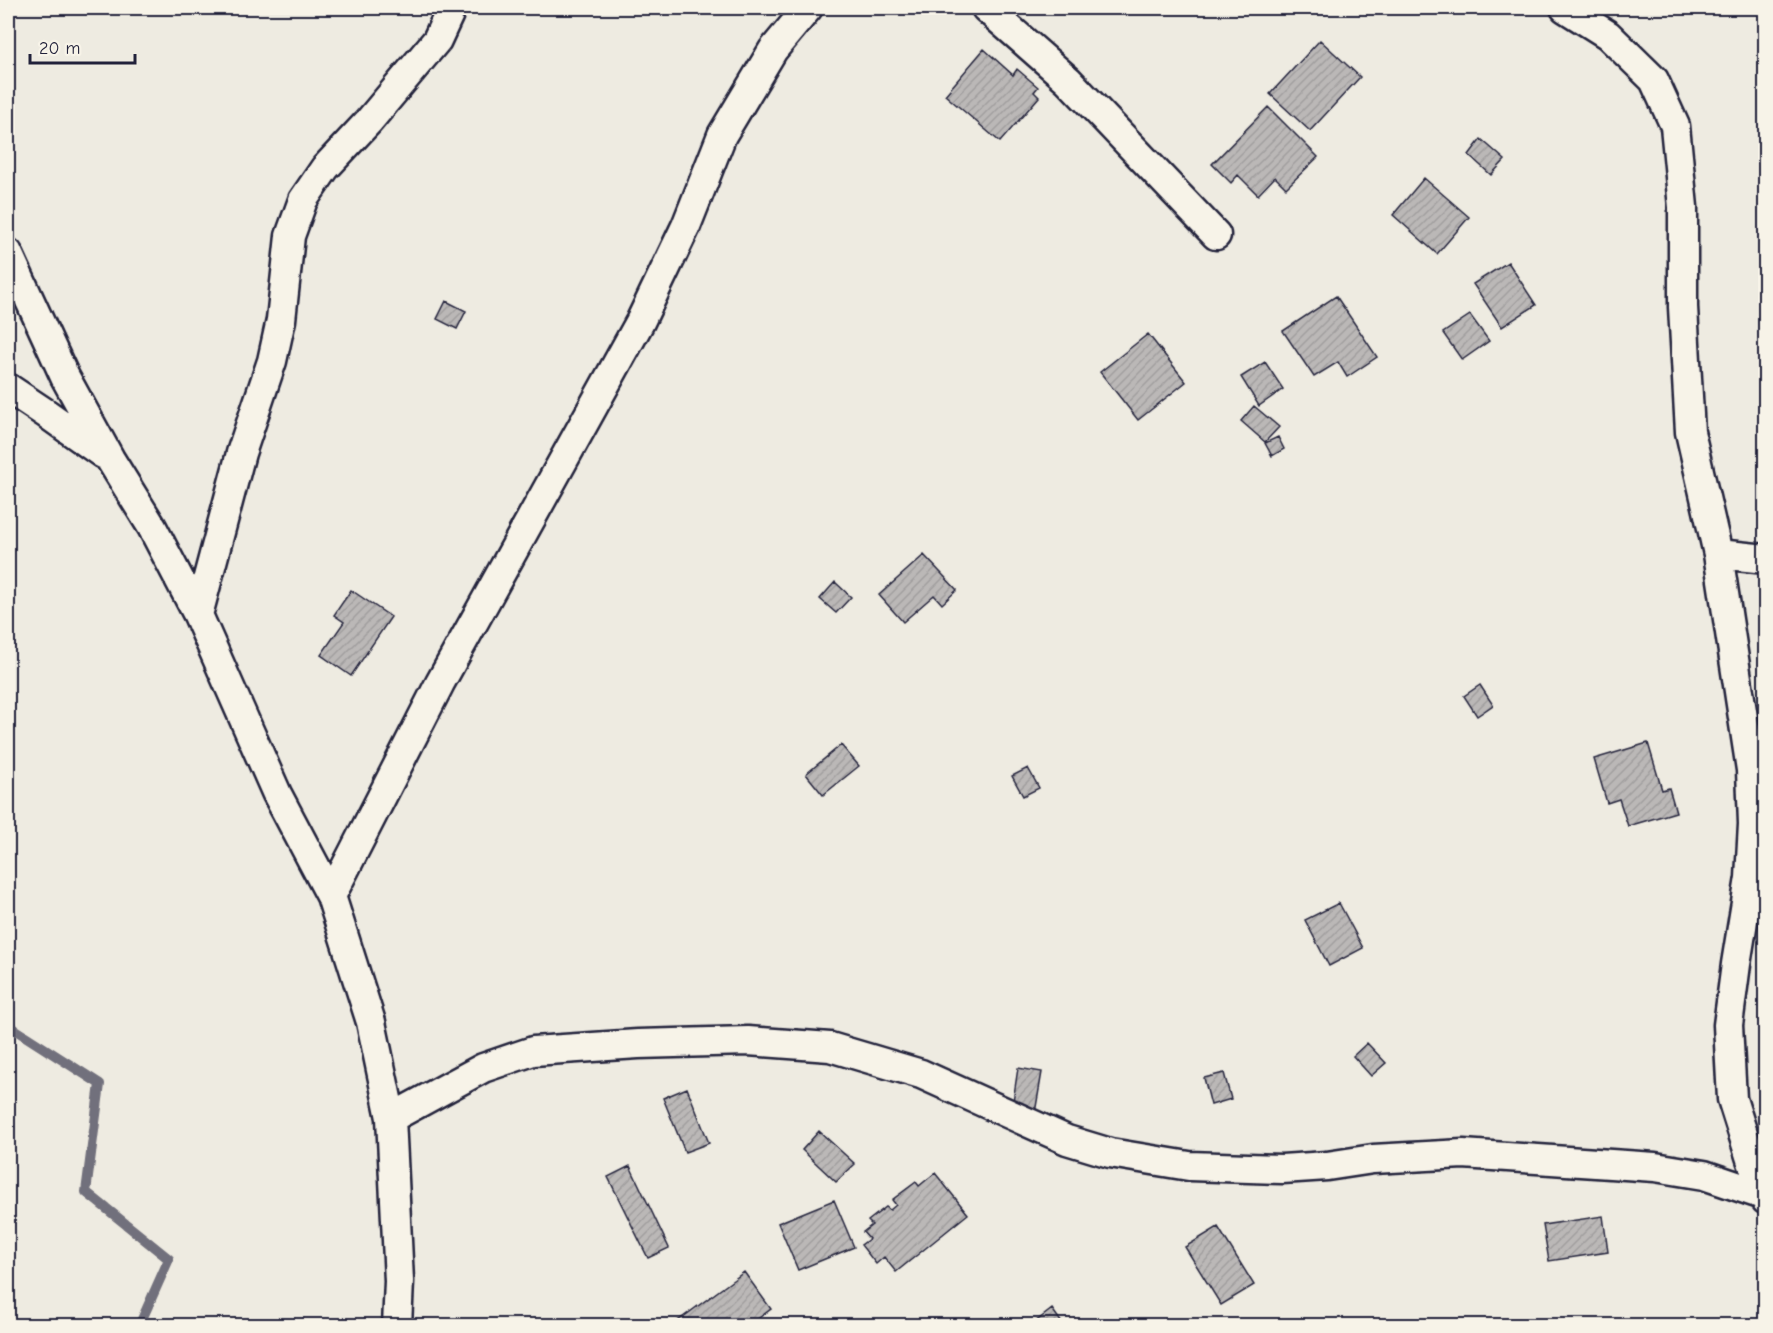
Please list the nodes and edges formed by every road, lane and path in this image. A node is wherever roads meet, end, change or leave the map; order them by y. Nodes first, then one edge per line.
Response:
1 (449, 8) edge
2 (808, 8) edge
3 (986, 8) edge
4 (1565, 8) edge
5 (1216, 235) dead end
6 (8, 253) edge
7 (8, 388) edge
8 (110, 459) junction
9 (1718, 554) junction
10 (1766, 558) edge
11 (198, 615) junction
12 (331, 896) junction
13 (390, 1118) junction
14 (1764, 1198) edge
15 (397, 1326) edge

1 - 11 street
2 - 12 street
3 - 5 street
4 - 9 street
6 - 8 street
7 - 8 street
8 - 11 street
9 - 10 street
9 - 14 street
11 - 12 street
12 - 13 street
13 - 14 street
13 - 15 street

